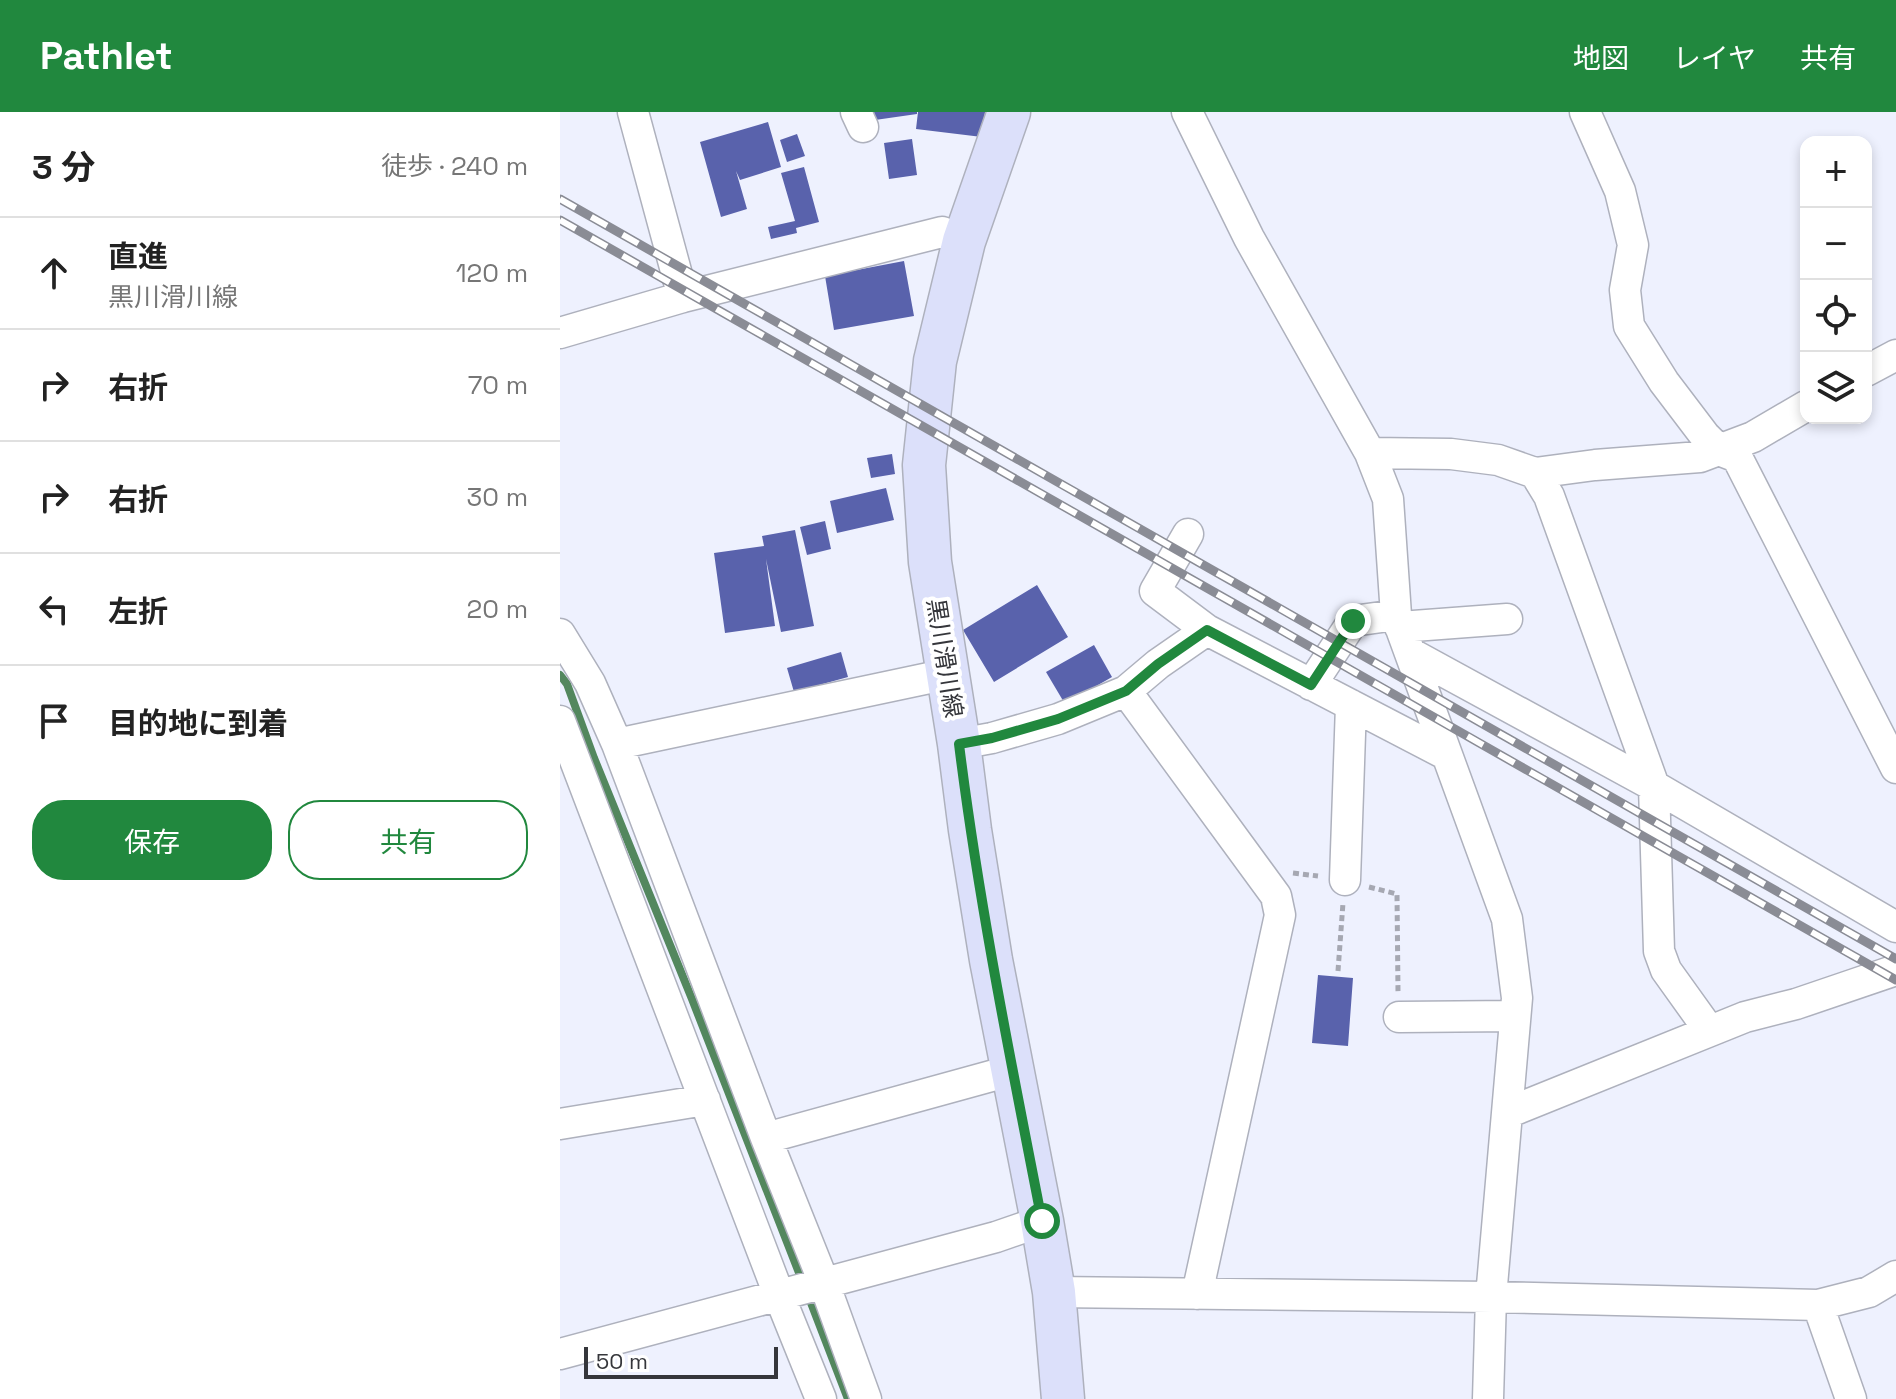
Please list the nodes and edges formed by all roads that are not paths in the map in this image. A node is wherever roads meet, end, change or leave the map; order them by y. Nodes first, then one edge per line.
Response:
1 (633, 112) edge
2 (1009, 112) edge
3 (1187, 112) edge
4 (1585, 112) edge
5 (964, 241) junction
6 (683, 297) junction
7 (560, 333) edge
8 (1896, 355) edge
9 (1872, 368) edge
10 (1800, 410) edge
11 (1719, 450) junction
12 (1370, 453) junction
13 (1535, 473) junction
14 (1188, 534) dead end
15 (1507, 619) dead end
16 (1207, 630) junction
17 (1402, 632) junction
18 (560, 634) edge
19 (948, 674) junction
20 (1311, 685) junction
21 (1126, 691) junction
22 (1351, 705) junction
23 (560, 721) edge
24 (617, 744) junction
25 (959, 744) junction
26 (1447, 755) junction
27 (1896, 768) edge
28 (1654, 786) junction
29 (1345, 880) road end
30 (1896, 927) edge
31 (1896, 970) edge
32 (1515, 1016) junction
33 (1399, 1017) road end
34 (1709, 1030) junction
35 (1013, 1070) junction
36 (705, 1100) junction
37 (1507, 1113) junction
38 (560, 1124) edge
39 (766, 1138) junction
40 (1042, 1221) junction
41 (1896, 1276) edge
42 (824, 1283) junction
43 (1054, 1292) junction
44 (1197, 1294) junction
45 (779, 1295) junction
46 (1491, 1297) junction
47 (1818, 1305) junction
48 (560, 1354) edge
49 (821, 1399) edge
50 (866, 1399) edge
51 (1063, 1399) edge
52 (1488, 1399) edge
53 (1851, 1399) edge

1 - 6 street
2 - 5 main road, 黒川滑川線
3 - 12 street
4 - 11 street
5 - 6 street
5 - 19 main road, 黒川滑川線
6 - 7 street
8 - 9 street
10 - 11 street
11 - 13 street
11 - 27 street
12 - 13 street
12 - 17 street
13 - 28 street
14 - 16 street
15 - 17 street
16 - 20 street
16 - 21 street
17 - 20 street
17 - 26 street
17 - 28 street
18 - 24 street
19 - 24 street
19 - 25 main road, 黒川滑川線
20 - 22 street
21 - 25 street
21 - 44 street
22 - 26 street
22 - 29 street
23 - 36 street
24 - 39 street
25 - 35 main road, 黒川滑川線
26 - 32 street
28 - 30 street
28 - 34 street
31 - 34 street
32 - 33 street
32 - 37 street
34 - 37 street
35 - 39 street
35 - 40 main road, 黒川滑川線
36 - 38 street
36 - 45 street
37 - 46 street
39 - 42 street
40 - 42 street
40 - 43 main road, 黒川滑川線
41 - 47 street
42 - 45 street
42 - 50 street
43 - 44 street
43 - 51 main road, 黒川滑川線
44 - 46 street
45 - 48 street
45 - 49 street
46 - 47 street
46 - 52 street
47 - 53 street

